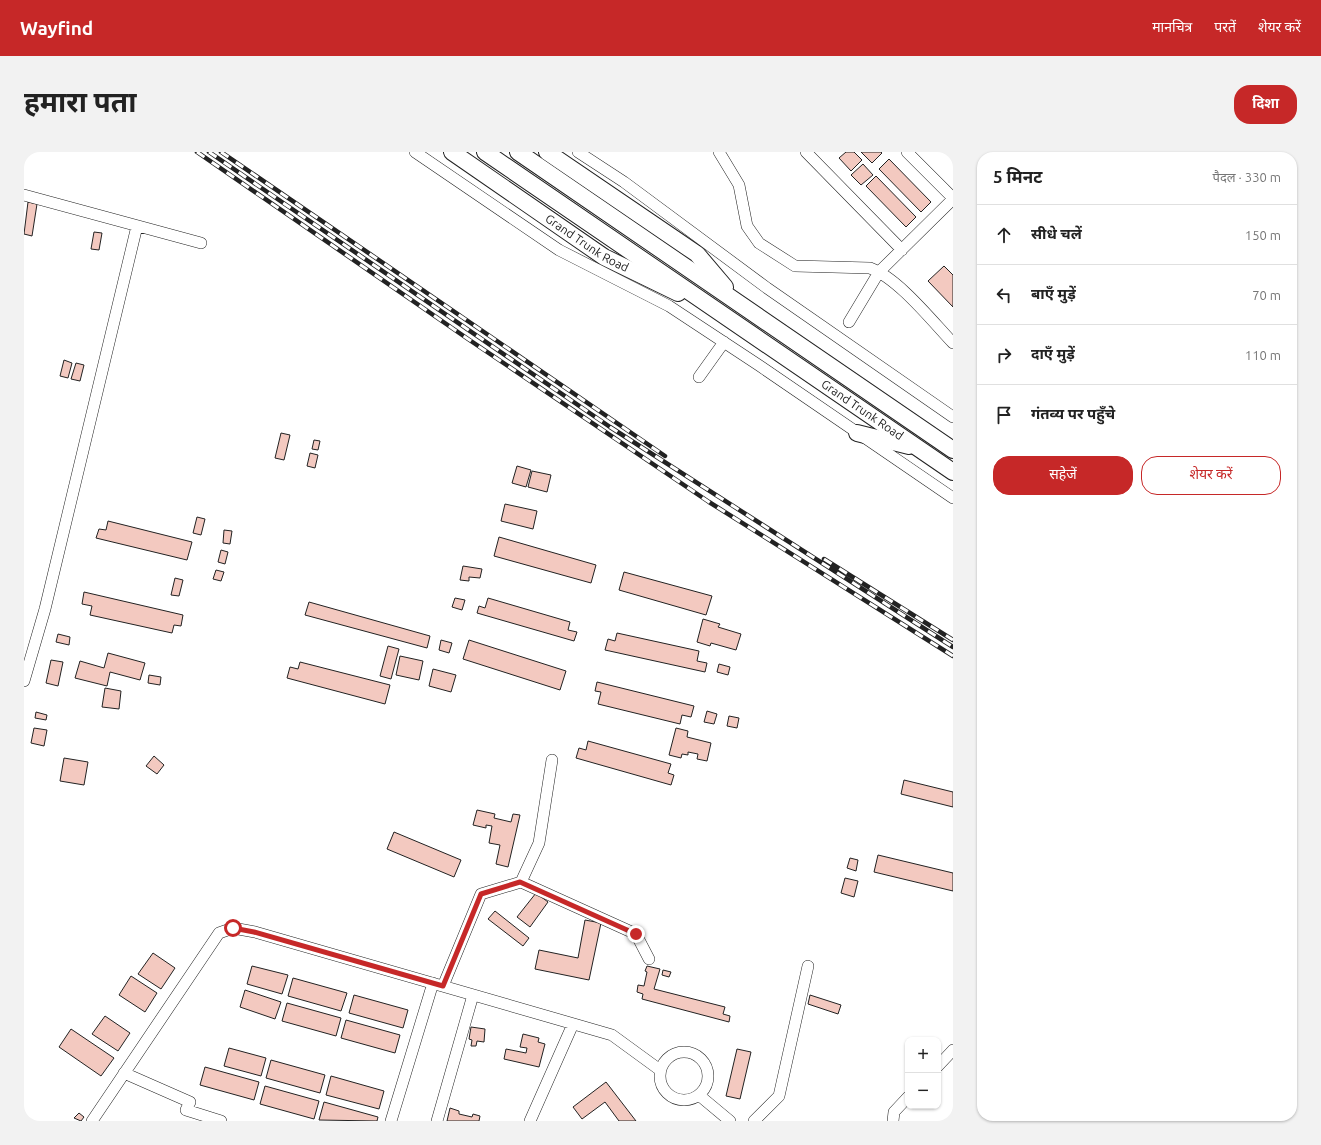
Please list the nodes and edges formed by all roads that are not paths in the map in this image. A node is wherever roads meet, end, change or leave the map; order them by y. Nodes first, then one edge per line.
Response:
1 (415, 152) edge
2 (452, 152) edge
3 (485, 152) edge
4 (518, 152) edge
5 (578, 152) edge
6 (719, 152) edge
7 (806, 152) edge
8 (907, 152) edge
9 (549, 153) edge
10 (24, 195) edge
11 (953, 198) edge
12 (137, 226) junction
13 (201, 243) dead end
14 (902, 250) junction
15 (879, 272) junction
16 (739, 304) junction
17 (731, 320) junction
18 (849, 322) dead end
19 (724, 342) junction
20 (953, 343) edge
21 (699, 377) dead end
22 (953, 417) edge
23 (857, 433) junction
24 (918, 448) junction
25 (953, 450) edge
26 (953, 472) edge
27 (953, 498) edge
28 (24, 681) edge
29 (552, 760) dead end
30 (520, 882) junction
31 (649, 959) dead end
32 (808, 966) dead end
33 (438, 985) junction
34 (473, 995) junction
35 (573, 1024) junction
36 (953, 1050) edge
37 (941, 1063) edge
38 (660, 1070) junction
39 (124, 1073) junction
40 (700, 1096) junction
41 (905, 1100) edge
42 (92, 1121) edge
43 (221, 1121) edge
44 (391, 1121) edge
45 (437, 1121) edge
46 (530, 1121) edge
47 (730, 1121) edge
48 (754, 1121) edge
49 (893, 1121) edge

1 - 19 street
2 - 17 highway, Grand Trunk Road
3 - 17 highway, Grand Trunk Road
4 - 16 highway, Grand Trunk Road
5 - 22 street
6 - 15 street
7 - 14 street
8 - 11 street
9 - 16 highway, Grand Trunk Road
10 - 12 street
11 - 14 street
12 - 13 street
12 - 28 street
14 - 15 street
15 - 18 street
15 - 20 street
16 - 25 highway, Grand Trunk Road
17 - 24 highway, Grand Trunk Road
19 - 21 street
19 - 23 street
23 - 24 highway
23 - 27 street
24 - 26 highway, Grand Trunk Road
29 - 30 street
30 - 31 street
30 - 33 street
32 - 48 street
33 - 34 street
33 - 39 street
33 - 44 street
34 - 35 street
34 - 45 street
35 - 38 street
35 - 46 street
36 - 37 street
38 - 40 street
38 - 40 street
39 - 42 street
39 - 43 street
40 - 47 street
41 - 49 street

